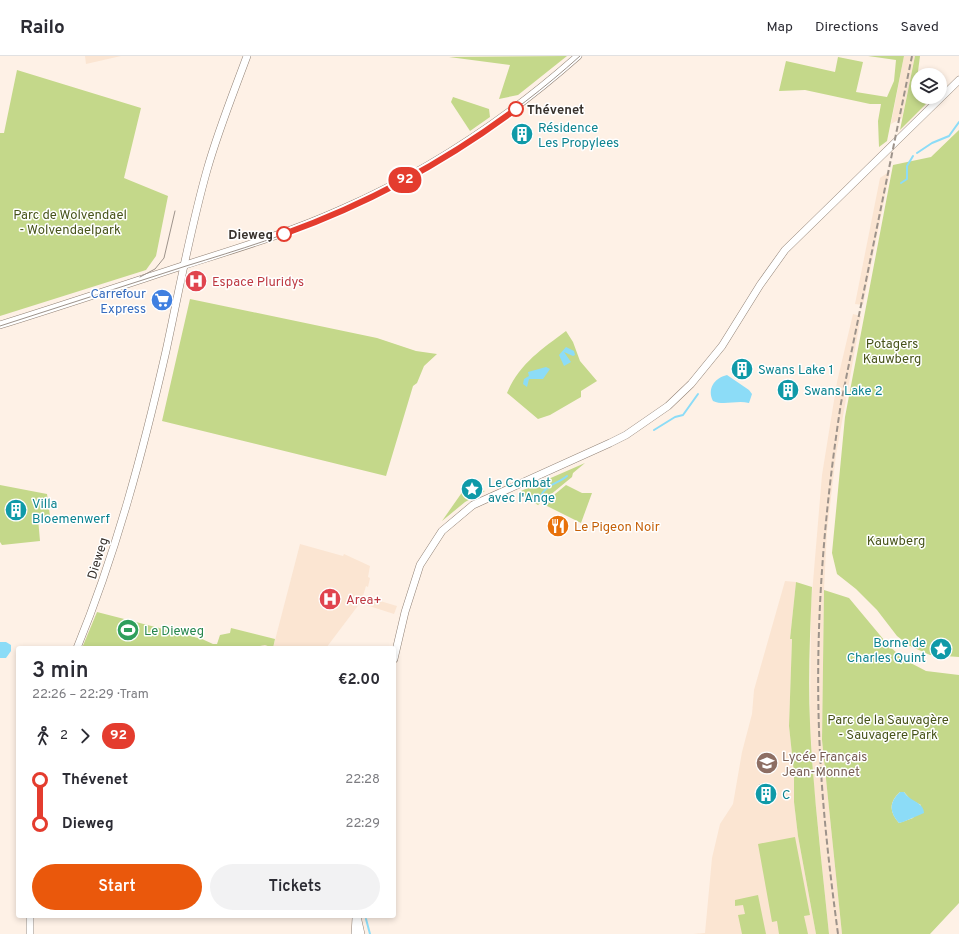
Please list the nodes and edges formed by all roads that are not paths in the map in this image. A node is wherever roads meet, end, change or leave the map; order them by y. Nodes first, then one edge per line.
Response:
1 (247, 56) edge
2 (578, 56) edge
3 (959, 80) edge
4 (184, 265) junction
5 (0, 325) edge
6 (78, 646) edge
7 (396, 650) edge
8 (30, 918) edge
9 (356, 918) edge
10 (357, 918) edge
11 (30, 934) edge
12 (354, 934) edge
13 (362, 934) edge

1 - 4 street, Dieweg
2 - 4 street
3 - 7 street
4 - 5 street
4 - 6 street, Dieweg
8 - 11 street
9 - 12 street
10 - 13 street

